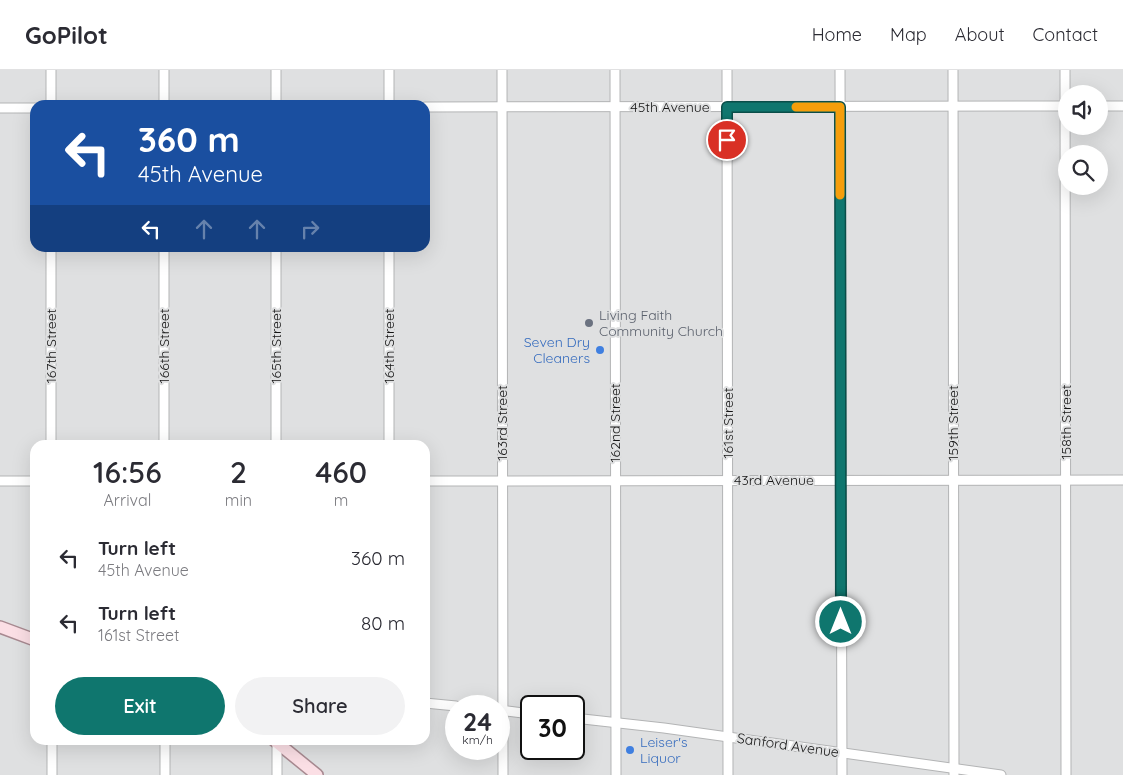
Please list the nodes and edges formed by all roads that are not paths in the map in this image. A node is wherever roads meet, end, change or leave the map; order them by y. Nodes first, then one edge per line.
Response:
1 (51, 70) edge
2 (164, 70) edge
3 (276, 70) edge
4 (389, 70) edge
5 (502, 70) edge
6 (615, 70) edge
7 (727, 70) edge
8 (840, 70) edge
9 (953, 70) edge
10 (1065, 70) edge
11 (1065, 85) edge
12 (51, 100) edge
13 (164, 100) edge
14 (276, 100) edge
15 (389, 100) edge
16 (1058, 106) edge
17 (1108, 106) edge
18 (1123, 106) edge
19 (502, 107) junction
20 (615, 107) junction
21 (727, 107) junction
22 (840, 107) junction
23 (953, 107) junction
24 (0, 108) edge
25 (30, 108) edge
26 (430, 108) edge
27 (1066, 135) edge
28 (51, 252) edge
29 (164, 252) edge
30 (276, 252) edge
31 (389, 252) edge
32 (51, 440) edge
33 (164, 440) edge
34 (276, 440) edge
35 (389, 440) edge
36 (615, 480) junction
37 (728, 480) junction
38 (840, 480) junction
39 (954, 480) junction
40 (1066, 480) junction
41 (1123, 480) edge
42 (0, 481) edge
43 (30, 481) edge
44 (430, 481) edge
45 (502, 481) junction
46 (0, 627) edge
47 (30, 638) edge
48 (501, 695) edge
49 (430, 704) edge
50 (445, 705) edge
51 (585, 719) edge
52 (616, 722) junction
53 (728, 737) junction
54 (52, 745) edge
55 (165, 745) edge
56 (276, 745) edge
57 (281, 745) edge
58 (842, 753) junction
59 (502, 760) edge
60 (954, 772) edge
61 (52, 775) edge
62 (165, 775) edge
63 (277, 775) edge
64 (317, 775) edge
65 (502, 775) edge
66 (616, 775) edge
67 (728, 775) edge
68 (842, 775) edge
69 (1001, 775) edge
70 (1066, 775) edge

1 - 12 street
2 - 13 street
3 - 14 street
4 - 15 street
5 - 19 street, 163rd Street
6 - 20 street, 162nd Street
7 - 21 street, 161st Street
8 - 22 street
9 - 23 street, 159th Street
10 - 11 street, 158th Street
16 - 23 street, 45th Avenue
17 - 18 street
19 - 20 street, 45th Avenue
19 - 26 street, 45th Avenue
19 - 45 street, 163rd Street
20 - 21 street, 45th Avenue
20 - 36 street, 162nd Street
21 - 22 street, 45th Avenue
21 - 37 street, 161st Street
22 - 23 street, 45th Avenue
22 - 38 street
23 - 39 street, 159th Street
24 - 25 street
27 - 40 street, 158th Street
28 - 32 street, 167th Street
29 - 33 street, 166th Street
30 - 34 street, 165th Street
31 - 35 street, 164th Street
36 - 37 street, 43rd Avenue
36 - 45 street, 43rd Avenue
36 - 52 street, 162nd Street
37 - 38 street, 43rd Avenue
37 - 53 street, 161st Street
38 - 39 street, 43rd Avenue
38 - 58 street
39 - 40 street, 43rd Avenue
39 - 60 street, 159th Street
40 - 41 street, 43rd Avenue
40 - 70 street, 158th Street
42 - 43 street
44 - 45 street, 43rd Avenue
45 - 48 street, 163rd Street
46 - 47 main road
49 - 50 street
51 - 52 street, Sanford Avenue
52 - 53 street, Sanford Avenue
52 - 66 street, 162nd Street
53 - 58 street, Sanford Avenue
53 - 67 street, 161st Street
54 - 61 street
55 - 62 street
56 - 63 street
57 - 64 main road
58 - 60 street, Sanford Avenue
58 - 68 street
59 - 65 street, 163rd Street
60 - 69 street, Sanford Avenue

